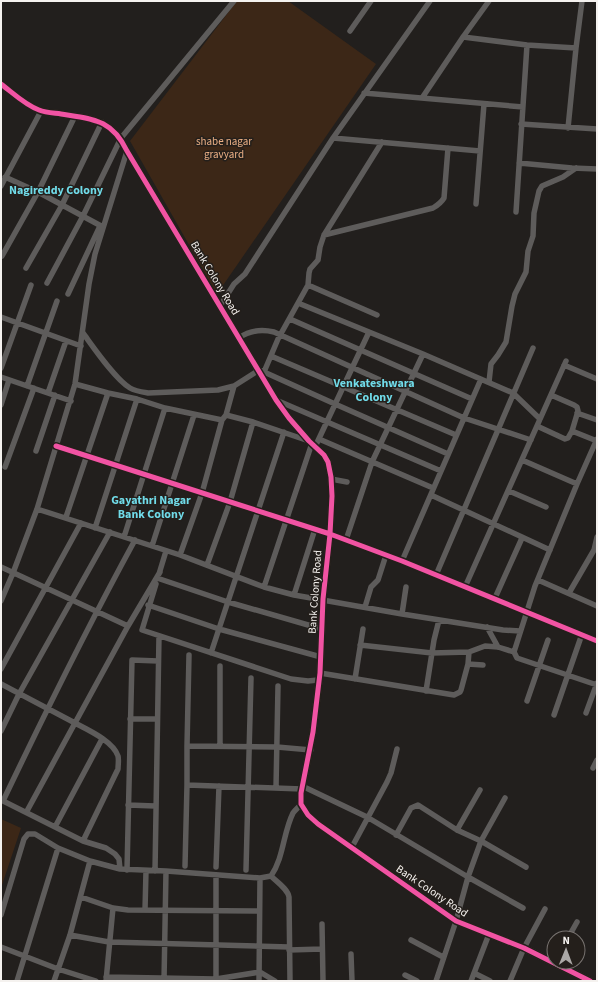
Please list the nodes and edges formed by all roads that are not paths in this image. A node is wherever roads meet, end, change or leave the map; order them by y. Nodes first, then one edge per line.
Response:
1 (234, 1) edge
2 (371, 1) edge
3 (430, 1) edge
4 (489, 1) edge
5 (582, 1) edge
6 (350, 31) dead end
7 (463, 36) junction
8 (527, 45) junction
9 (576, 48) junction
10 (1, 84) edge
11 (364, 93) junction
12 (422, 98) junction
13 (484, 104) junction
14 (523, 107) junction
15 (41, 111) junction
16 (75, 116) junction
17 (102, 122) junction
18 (521, 124) junction
19 (568, 128) junction
20 (597, 129) edge
21 (121, 138) junction
22 (333, 138) junction
23 (382, 142) junction
24 (448, 148) junction
25 (127, 151) junction
26 (480, 151) junction
27 (519, 163) junction
28 (576, 168) junction
29 (597, 169) edge
30 (5, 177) junction
31 (1, 186) edge
32 (38, 192) junction
33 (476, 204) dead end
34 (62, 205) junction
35 (516, 212) dead end
36 (83, 216) junction
37 (102, 226) junction
38 (324, 235) junction
39 (2, 256) dead end
40 (26, 268) dead end
41 (47, 283) dead end
42 (31, 284) dead end
43 (308, 285) junction
44 (68, 294) dead end
45 (57, 301) dead end
46 (298, 303) junction
47 (220, 306) junction
48 (377, 315) dead end
49 (1, 317) edge
50 (290, 319) junction
51 (17, 323) junction
52 (370, 332) junction
53 (83, 333) junction
54 (46, 334) junction
55 (280, 335) junction
56 (239, 338) junction
57 (66, 341) junction
58 (81, 346) junction
59 (533, 348) dead end
60 (360, 350) junction
61 (423, 354) junction
62 (271, 356) junction
63 (1, 368) edge
64 (352, 368) junction
65 (262, 371) junction
66 (414, 374) junction
67 (1, 377) edge
68 (481, 378) junction
69 (597, 379) edge
70 (9, 380) junction
71 (489, 382) junction
72 (75, 384) junction
73 (27, 386) junction
74 (234, 386) junction
75 (344, 386) junction
76 (34, 388) junction
77 (405, 392) junction
78 (48, 393) junction
79 (513, 393) junction
80 (108, 394) junction
81 (55, 395) junction
82 (551, 395) junction
83 (137, 399) junction
84 (472, 399) junction
85 (70, 400) junction
86 (276, 400) junction
87 (335, 404) junction
88 (1, 405) edge
89 (165, 408) junction
90 (397, 409) junction
91 (577, 413) junction
92 (194, 415) junction
93 (224, 417) junction
94 (464, 418) junction
95 (540, 419) junction
96 (597, 420) edge
97 (327, 421) junction
98 (253, 422) junction
99 (537, 426) junction
100 (388, 427) junction
101 (498, 429) junction
102 (572, 431) junction
103 (284, 432) junction
104 (456, 435) junction
105 (319, 439) junction
106 (531, 440) junction
107 (597, 440) edge
108 (312, 444) junction
109 (380, 444) junction
110 (56, 446) junction
111 (36, 451) dead end
112 (448, 454) junction
113 (87, 456) junction
114 (522, 460) junction
115 (372, 462) junction
116 (116, 465) junction
117 (5, 467) dead end
118 (441, 470) junction
119 (144, 474) junction
120 (331, 479) junction
121 (347, 482) dead end
122 (172, 483) junction
123 (577, 484) junction
124 (433, 488) junction
125 (509, 491) junction
126 (202, 493) junction
127 (431, 494) junction
128 (230, 502) junction
129 (546, 507) dead end
130 (37, 508) junction
131 (463, 510) junction
132 (258, 511) junction
133 (66, 517) junction
134 (287, 520) junction
135 (81, 523) junction
136 (494, 525) junction
137 (95, 528) junction
138 (315, 529) junction
139 (110, 532) junction
140 (330, 534) junction
141 (124, 537) junction
142 (597, 537) edge
143 (522, 538) junction
144 (135, 540) junction
145 (346, 540) junction
146 (152, 546) junction
147 (550, 550) junction
148 (596, 550) edge
149 (166, 551) junction
150 (180, 555) junction
151 (386, 556) junction
152 (402, 561) junction
153 (207, 565) junction
154 (1, 567) edge
155 (160, 572) junction
156 (14, 573) junction
157 (436, 575) junction
158 (237, 577) junction
159 (157, 578) junction
160 (538, 580) junction
161 (264, 587) junction
162 (406, 587) dead end
163 (46, 588) junction
164 (465, 588) junction
165 (3, 593) edge
166 (569, 594) junction
167 (294, 595) junction
168 (495, 598) junction
169 (323, 599) junction
170 (72, 600) junction
171 (1, 601) edge
172 (228, 602) junction
173 (148, 605) junction
174 (597, 606) edge
175 (365, 607) junction
176 (96, 612) junction
177 (527, 612) junction
178 (402, 614) junction
179 (439, 620) junction
180 (128, 626) junction
181 (487, 627) junction
182 (219, 629) junction
183 (322, 629) junction
184 (363, 629) dead end
185 (520, 631) junction
186 (582, 634) junction
187 (159, 636) junction
188 (548, 640) dead end
189 (597, 641) edge
190 (360, 645) junction
191 (498, 647) junction
192 (469, 652) junction
193 (514, 652) junction
194 (211, 653) junction
195 (432, 653) junction
196 (188, 655) dead end
197 (321, 657) junction
198 (158, 661) junction
199 (468, 664) junction
200 (539, 665) junction
201 (220, 666) dead end
202 (483, 666) dead end
203 (1, 669) edge
204 (568, 675) junction
205 (319, 676) junction
206 (251, 678) dead end
207 (355, 679) junction
208 (1, 684) edge
209 (597, 684) edge
210 (278, 686) dead end
211 (426, 691) junction
212 (19, 694) junction
213 (527, 701) dead end
214 (47, 709) junction
215 (586, 713) dead end
216 (554, 714) dead end
217 (130, 719) junction
218 (157, 719) junction
219 (75, 723) junction
220 (1, 731) edge
221 (102, 738) junction
222 (187, 746) junction
223 (220, 746) junction
224 (248, 747) junction
225 (277, 748) junction
226 (397, 749) dead end
227 (310, 750) junction
228 (597, 760) edge
229 (593, 768) dead end
230 (187, 785) junction
231 (219, 786) junction
232 (247, 787) junction
233 (276, 788) junction
234 (302, 788) junction
235 (480, 790) dead end
236 (505, 798) dead end
237 (2, 800) edge
238 (301, 804) junction
239 (128, 805) junction
240 (155, 806) junction
241 (26, 811) junction
242 (367, 817) junction
243 (55, 827) junction
244 (457, 830) junction
245 (396, 835) junction
246 (83, 841) junction
247 (481, 841) junction
248 (352, 847) junction
249 (58, 848) junction
250 (90, 861) junction
251 (185, 866) dead end
252 (216, 866) dead end
253 (526, 867) dead end
254 (120, 869) junction
255 (127, 870) junction
256 (246, 870) dead end
257 (146, 871) junction
258 (155, 871) junction
259 (166, 871) junction
260 (216, 875) junction
261 (271, 876) junction
262 (468, 877) junction
263 (260, 878) junction
264 (81, 897) junction
265 (113, 908) junction
266 (523, 908) dead end
267 (545, 909) dead end
268 (145, 910) junction
269 (166, 911) junction
270 (216, 911) junction
271 (259, 911) junction
272 (1, 915) edge
273 (456, 921) junction
274 (577, 922) dead end
275 (322, 924) dead end
276 (572, 930) edge
277 (489, 934) junction
278 (70, 935) junction
279 (411, 940) dead end
280 (109, 942) junction
281 (165, 944) junction
282 (216, 945) junction
283 (1, 947) edge
284 (260, 947) junction
285 (524, 948) junction
286 (289, 949) junction
287 (322, 949) junction
288 (351, 954) dead end
289 (24, 955) junction
290 (443, 957) junction
291 (546, 959) edge
292 (58, 969) junction
293 (565, 970) edge
294 (260, 972) junction
295 (474, 973) junction
296 (405, 975) dead end
297 (578, 978) edge
298 (106, 979) edge
299 (164, 979) edge
300 (216, 980) edge
301 (17, 981) edge
302 (54, 981) edge
303 (96, 981) edge
304 (259, 981) edge
305 (275, 981) edge
306 (290, 981) edge
307 (323, 981) edge
308 (352, 981) edge
309 (417, 981) edge
310 (436, 981) edge
311 (471, 981) edge
312 (490, 981) edge
313 (510, 981) edge
314 (590, 981) edge

1 - 21 street
2 - 6 street
3 - 11 street
4 - 7 street
5 - 9 street
7 - 8 street
7 - 12 street
8 - 9 street
8 - 14 street
9 - 19 street
10 - 15 street, Bank Colony Road
11 - 12 street
11 - 22 street
12 - 13 street
13 - 14 street
13 - 26 street
14 - 18 street
15 - 16 street, Bank Colony Road
15 - 30 street
16 - 17 street, Bank Colony Road
16 - 32 street
17 - 21 street, Bank Colony Road
17 - 34 street
18 - 19 street
18 - 27 street
19 - 20 street
21 - 25 street, Bank Colony Road
21 - 36 street
22 - 23 street
22 - 47 street
23 - 24 street
23 - 38 street
24 - 26 street
24 - 38 street
25 - 37 street
25 - 47 street, Bank Colony Road
26 - 33 street
27 - 28 street
27 - 35 street
28 - 29 street
28 - 71 street
30 - 31 street
30 - 32 street
32 - 34 street
32 - 39 street
34 - 36 street
34 - 40 street
36 - 37 street
36 - 41 street
37 - 44 street
37 - 53 street
38 - 43 street
42 - 51 street
43 - 46 street
43 - 48 street
45 - 54 street
46 - 50 street
46 - 52 street
47 - 56 street, Bank Colony Road
49 - 51 street
50 - 55 street
50 - 60 street
51 - 54 street
51 - 63 street
52 - 60 street
52 - 61 street
53 - 58 street
53 - 74 street
54 - 57 street
54 - 73 street
55 - 56 street
55 - 62 street
55 - 64 street
56 - 65 street, Bank Colony Road
57 - 58 street
57 - 78 street
58 - 72 street
59 - 79 street
60 - 64 street
60 - 66 street
61 - 66 street
61 - 68 street
62 - 65 street
62 - 75 street
64 - 75 street
64 - 77 street
65 - 74 street
65 - 86 street, Bank Colony Road
65 - 87 street
66 - 77 street
66 - 84 street
67 - 70 street
68 - 71 street
68 - 84 street
69 - 82 street
70 - 73 street
70 - 88 street
71 - 79 street
72 - 80 street
72 - 85 street
73 - 76 street
74 - 93 street
75 - 87 street
75 - 90 street
76 - 78 street
76 - 117 street
77 - 90 street
77 - 94 street
78 - 81 street
79 - 95 street
79 - 101 street
80 - 83 street
80 - 113 street
81 - 85 street
81 - 111 street
82 - 91 street
82 - 95 street
83 - 89 street
83 - 116 street
84 - 94 street
85 - 110 street
86 - 97 street
86 - 108 street, Bank Colony Road
87 - 97 street
87 - 100 street
89 - 92 street
89 - 119 street
90 - 100 street
90 - 104 street
91 - 96 street
91 - 102 street
92 - 93 street
92 - 122 street
93 - 98 street
93 - 126 street
94 - 101 street
94 - 104 street
95 - 99 street
97 - 105 street
97 - 109 street
98 - 103 street
98 - 128 street
99 - 102 street
99 - 106 street
100 - 109 street
100 - 112 street
101 - 106 street
101 - 131 street
102 - 107 street
103 - 108 street
103 - 132 street
104 - 112 street
105 - 108 street
105 - 115 street
106 - 114 street
107 - 123 street
108 - 120 street, Bank Colony Road
108 - 134 street
109 - 115 street
109 - 118 street
110 - 113 street
110 - 130 street
112 - 118 street
113 - 116 street
113 - 133 street
114 - 123 street
114 - 125 street
115 - 124 street
115 - 145 street
116 - 119 street
116 - 137 street
118 - 124 street
119 - 122 street
119 - 141 street
120 - 121 street
120 - 140 street, Bank Colony Road
122 - 126 street
122 - 146 street
123 - 147 street
124 - 127 street
125 - 129 street
125 - 136 street
126 - 128 street
126 - 150 street
127 - 131 street
127 - 152 street
128 - 132 street
128 - 153 street
130 - 133 street
130 - 156 street
131 - 136 street
131 - 157 street
132 - 134 street
132 - 158 street
133 - 135 street
134 - 138 street
134 - 161 street
135 - 137 street
135 - 163 street
136 - 143 street
136 - 164 street
137 - 139 street
138 - 140 street
138 - 167 street
139 - 141 street
139 - 170 street
140 - 145 street
140 - 169 street, Bank Colony Road
141 - 144 street
142 - 148 street
143 - 147 street
143 - 168 street
144 - 146 street
144 - 176 street
145 - 151 street
146 - 149 street
147 - 160 street
148 - 166 street
149 - 150 street
149 - 155 street
150 - 153 street
151 - 152 street
151 - 175 street
152 - 157 street
153 - 158 street
154 - 156 street
155 - 159 street
155 - 180 street
156 - 163 street
156 - 165 street
157 - 164 street
158 - 161 street
158 - 172 street
159 - 172 street
159 - 173 street
160 - 166 street
160 - 177 street
161 - 167 street
162 - 178 street
163 - 170 street
163 - 203 street
164 - 168 street
165 - 171 street
166 - 174 street
167 - 169 street
168 - 177 street
169 - 175 street
169 - 183 street, Bank Colony Road
170 - 176 street
170 - 212 street
172 - 182 street
172 - 183 street
173 - 182 street
173 - 187 street
175 - 178 street
176 - 180 street
176 - 214 street
177 - 185 street
177 - 186 street
178 - 179 street
179 - 181 street
179 - 195 street
180 - 219 street
181 - 185 street
181 - 191 street
182 - 194 street
182 - 197 street
183 - 197 street, Bank Colony Road
184 - 190 street
185 - 193 street
186 - 189 street
186 - 204 street
187 - 194 street
187 - 198 street
188 - 200 street
190 - 195 street
190 - 207 street
191 - 192 street
191 - 193 street
192 - 195 street
192 - 199 street
193 - 200 street
194 - 205 street
195 - 211 street
196 - 222 street
197 - 205 street, Bank Colony Road
198 - 217 street
198 - 218 street
199 - 202 street
199 - 211 street
200 - 204 street
200 - 213 street
201 - 223 street
204 - 209 street
204 - 216 street
205 - 207 street
205 - 227 street, Bank Colony Road
206 - 224 street
207 - 211 street
208 - 212 street
209 - 215 street
210 - 225 street
212 - 214 street
212 - 220 street
214 - 219 street
214 - 237 street
217 - 218 street
217 - 239 street
218 - 240 street
219 - 221 street
219 - 241 street
221 - 243 street
221 - 246 street
222 - 223 street
222 - 230 street
223 - 224 street
224 - 225 street
224 - 232 street
225 - 227 street
225 - 233 street
226 - 242 street
227 - 234 street, Bank Colony Road
228 - 229 street
230 - 231 street
230 - 251 street
231 - 232 street
231 - 252 street
232 - 233 street
232 - 256 street
233 - 234 street
234 - 238 street, Bank Colony Road
234 - 242 street
235 - 244 street
236 - 247 street
237 - 241 street
238 - 248 street, Bank Colony Road
238 - 261 street
239 - 240 street
239 - 255 street
240 - 258 street
241 - 243 street
242 - 245 street
242 - 248 street
243 - 246 street
244 - 245 street
244 - 247 street
245 - 262 street
246 - 254 street
247 - 253 street
247 - 262 street
248 - 273 street, Bank Colony Road
249 - 250 street
249 - 272 street
249 - 289 street
250 - 254 street
250 - 264 street
254 - 255 street
255 - 257 street
257 - 258 street
257 - 268 street
258 - 259 street
259 - 260 street
259 - 269 street
260 - 263 street
260 - 270 street
261 - 263 street
261 - 286 street
262 - 266 street
262 - 273 street
263 - 271 street
264 - 265 street
264 - 278 street
265 - 268 street
265 - 280 street
267 - 285 street
268 - 269 street
269 - 270 street
269 - 281 street
270 - 271 street
270 - 282 street
271 - 284 street
273 - 277 street, Bank Colony Road
273 - 290 street
274 - 276 street
275 - 287 street
277 - 285 street, Bank Colony Road
277 - 295 street
278 - 280 street
278 - 292 street
279 - 290 street
280 - 281 street
280 - 298 street
281 - 282 street
281 - 299 street
282 - 284 street
282 - 300 street
283 - 289 street
284 - 286 street
284 - 294 street
285 - 291 street, Bank Colony Road
285 - 313 street
286 - 287 street
286 - 306 street
287 - 307 street
288 - 308 street
289 - 292 street
289 - 301 street
290 - 310 street
292 - 302 street
292 - 303 street
293 - 297 street, Bank Colony Road
294 - 300 street
294 - 304 street
294 - 305 street
295 - 311 street
295 - 312 street
296 - 309 street
297 - 314 street, Bank Colony Road
298 - 299 street
299 - 300 street

